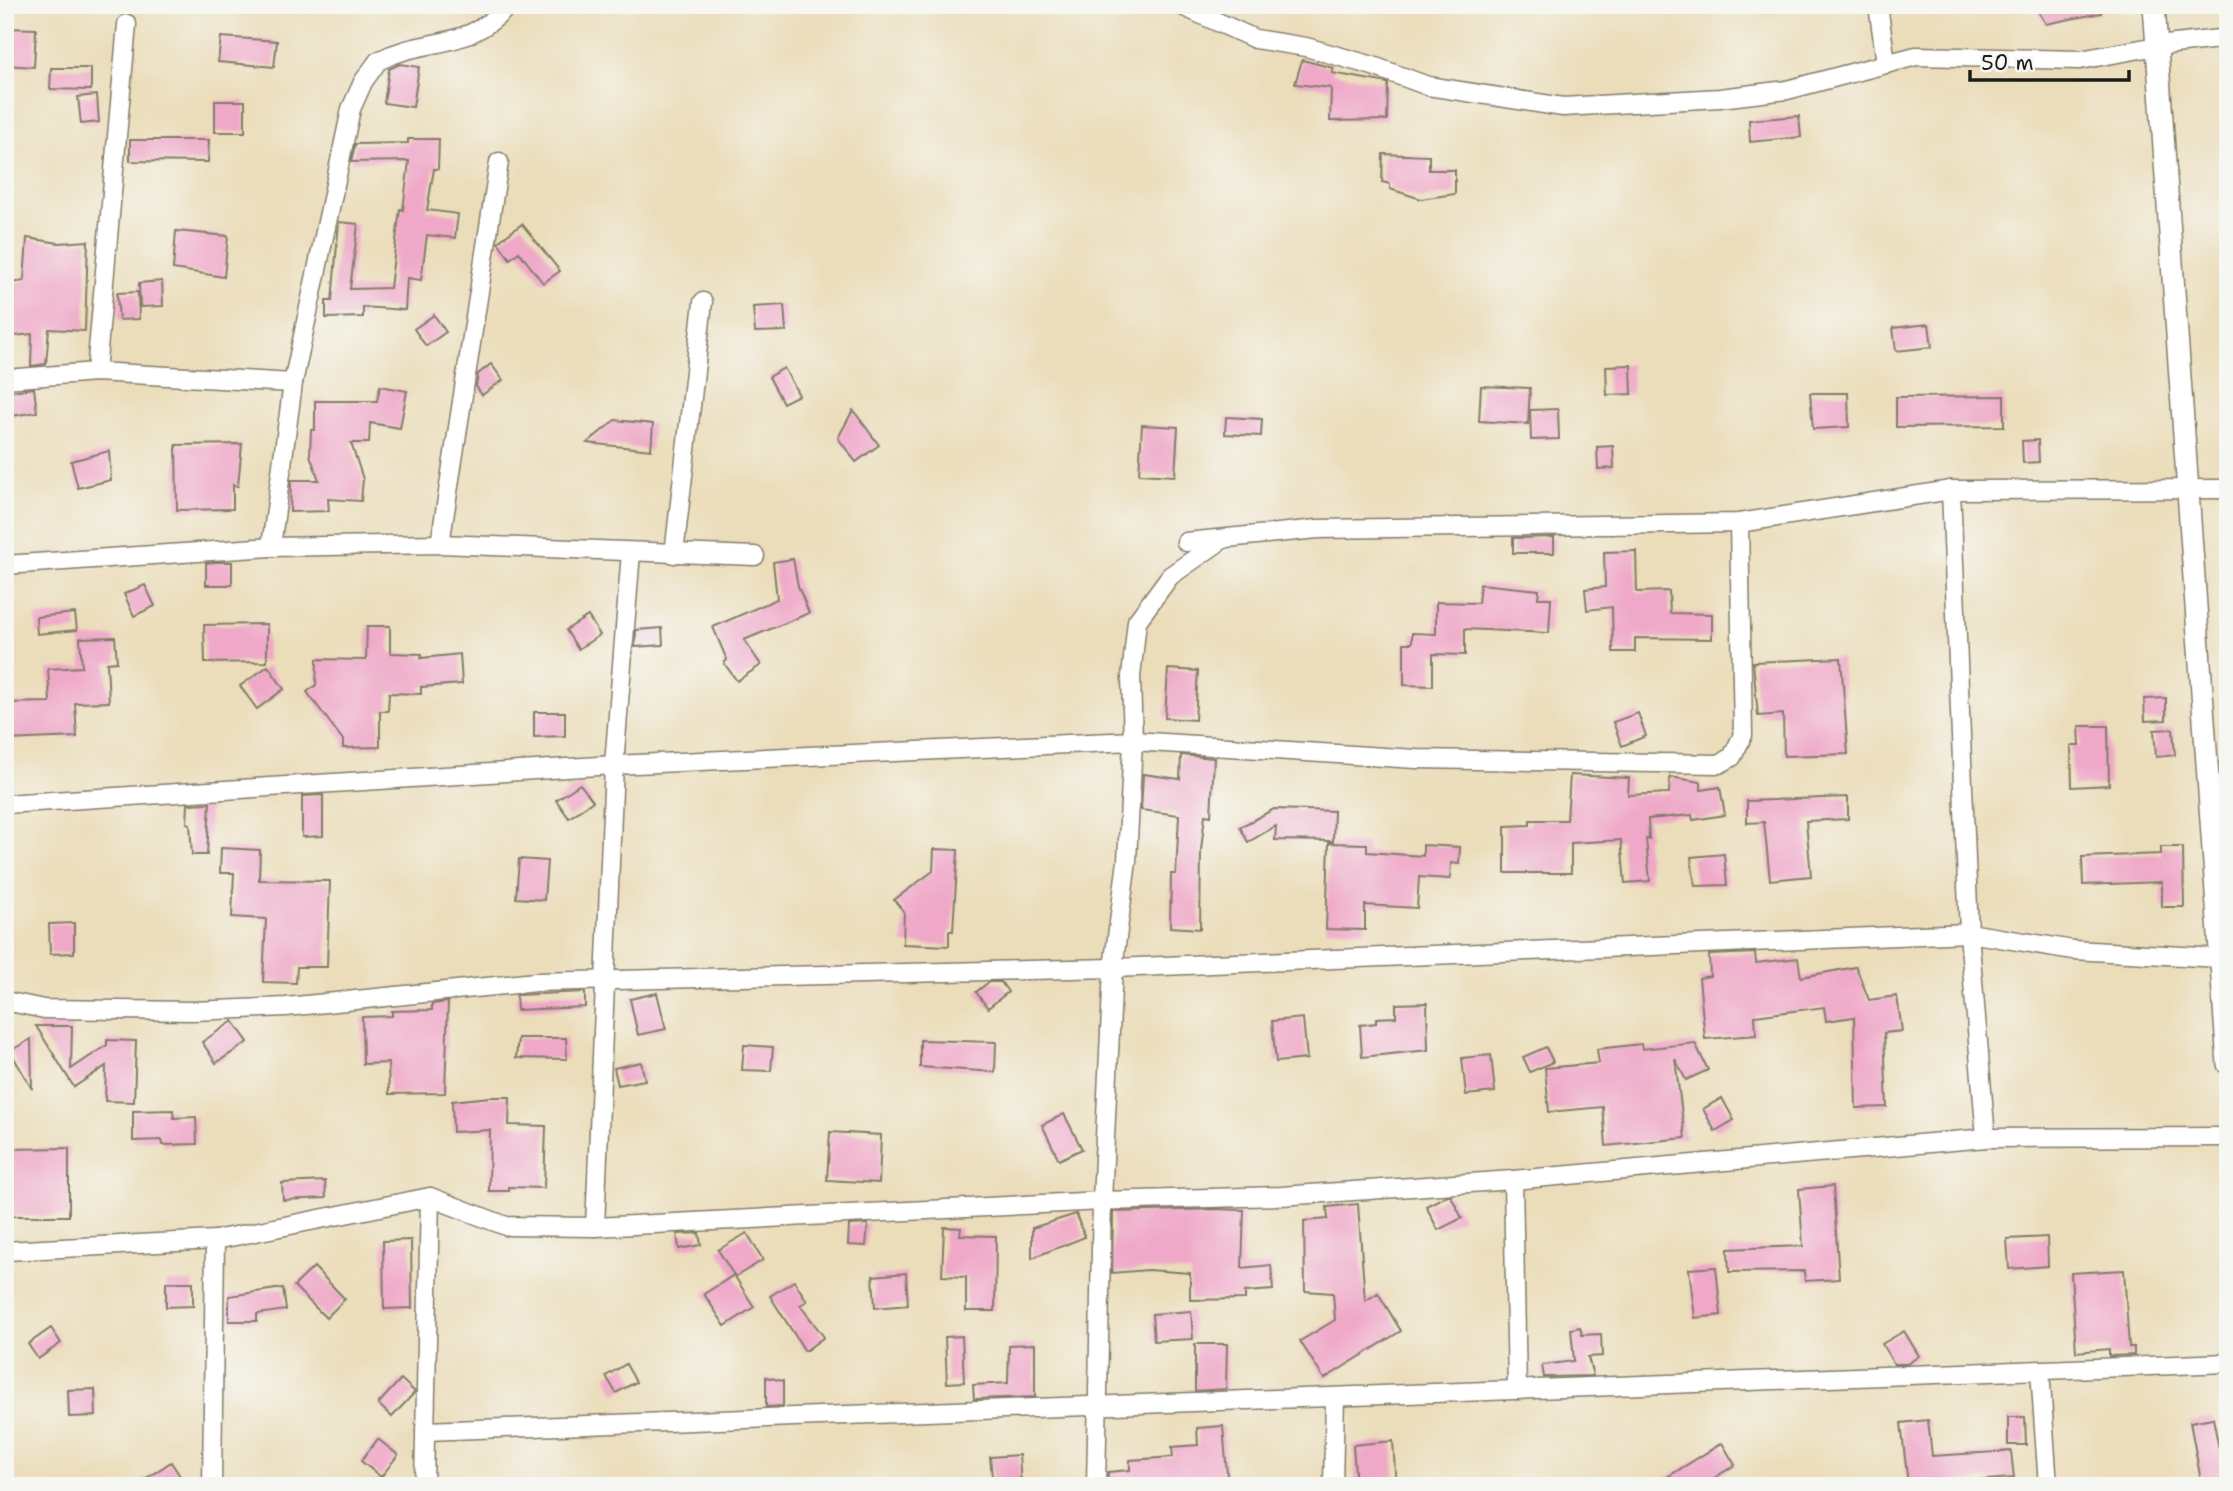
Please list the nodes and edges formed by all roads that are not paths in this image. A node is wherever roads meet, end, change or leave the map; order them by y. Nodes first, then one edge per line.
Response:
1 (509, 5) edge
2 (1180, 5) edge
3 (1878, 5) edge
4 (2154, 5) edge
5 (127, 24) dead end
6 (2228, 38) edge
7 (2157, 46) junction
8 (1886, 63) junction
9 (499, 162) dead end
10 (703, 302) dead end
11 (96, 372) junction
12 (5, 379) edge
13 (293, 383) junction
14 (2188, 489) junction
15 (2228, 489) edge
16 (1951, 490) junction
17 (1739, 523) junction
18 (1223, 539) junction
19 (1186, 541) dead end
20 (440, 544) junction
21 (271, 547) junction
22 (631, 552) junction
23 (674, 554) junction
24 (755, 556) dead end
25 (5, 565) edge
26 (1133, 741) junction
27 (614, 765) junction
28 (5, 804) edge
29 (1969, 933) junction
30 (2220, 958) junction
31 (1113, 968) junction
32 (607, 979) junction
33 (5, 1001) edge
34 (2228, 1064) edge
35 (2228, 1137) edge
36 (1986, 1138) junction
37 (1513, 1180) junction
38 (430, 1197) junction
39 (1102, 1201) junction
40 (595, 1227) junction
41 (215, 1240) junction
42 (5, 1251) edge
43 (2228, 1363) edge
44 (2040, 1370) junction
45 (1517, 1390) junction
46 (1335, 1397) junction
47 (1097, 1406) junction
48 (425, 1431) junction
49 (212, 1486) edge
50 (424, 1486) edge
51 (1096, 1486) edge
52 (1333, 1486) edge
53 (2048, 1486) edge

1 - 13 street
2 - 8 street
3 - 8 street
4 - 7 street
5 - 11 street
6 - 7 street
7 - 8 street
7 - 14 street
9 - 20 street
10 - 23 street
11 - 12 street
11 - 13 street
13 - 21 street
14 - 15 street
14 - 16 street
14 - 30 street
16 - 17 street
16 - 29 street
17 - 18 street
17 - 26 street
18 - 19 street
18 - 26 street
20 - 21 street
20 - 22 street
21 - 25 street
22 - 23 street
22 - 27 street
23 - 24 street
26 - 27 street
26 - 31 street
27 - 28 street
27 - 32 street
29 - 30 street
29 - 31 street
29 - 36 street
30 - 34 street
31 - 32 street
31 - 39 street
32 - 33 street
32 - 40 street
35 - 36 street
36 - 37 street
37 - 39 street
37 - 45 street
38 - 40 street
38 - 41 street
38 - 48 street
39 - 40 street
39 - 47 street
41 - 42 street
41 - 49 street
43 - 44 street
44 - 45 street
44 - 53 street
45 - 46 street
46 - 47 street
46 - 52 street
47 - 48 street
47 - 51 street
48 - 50 street

